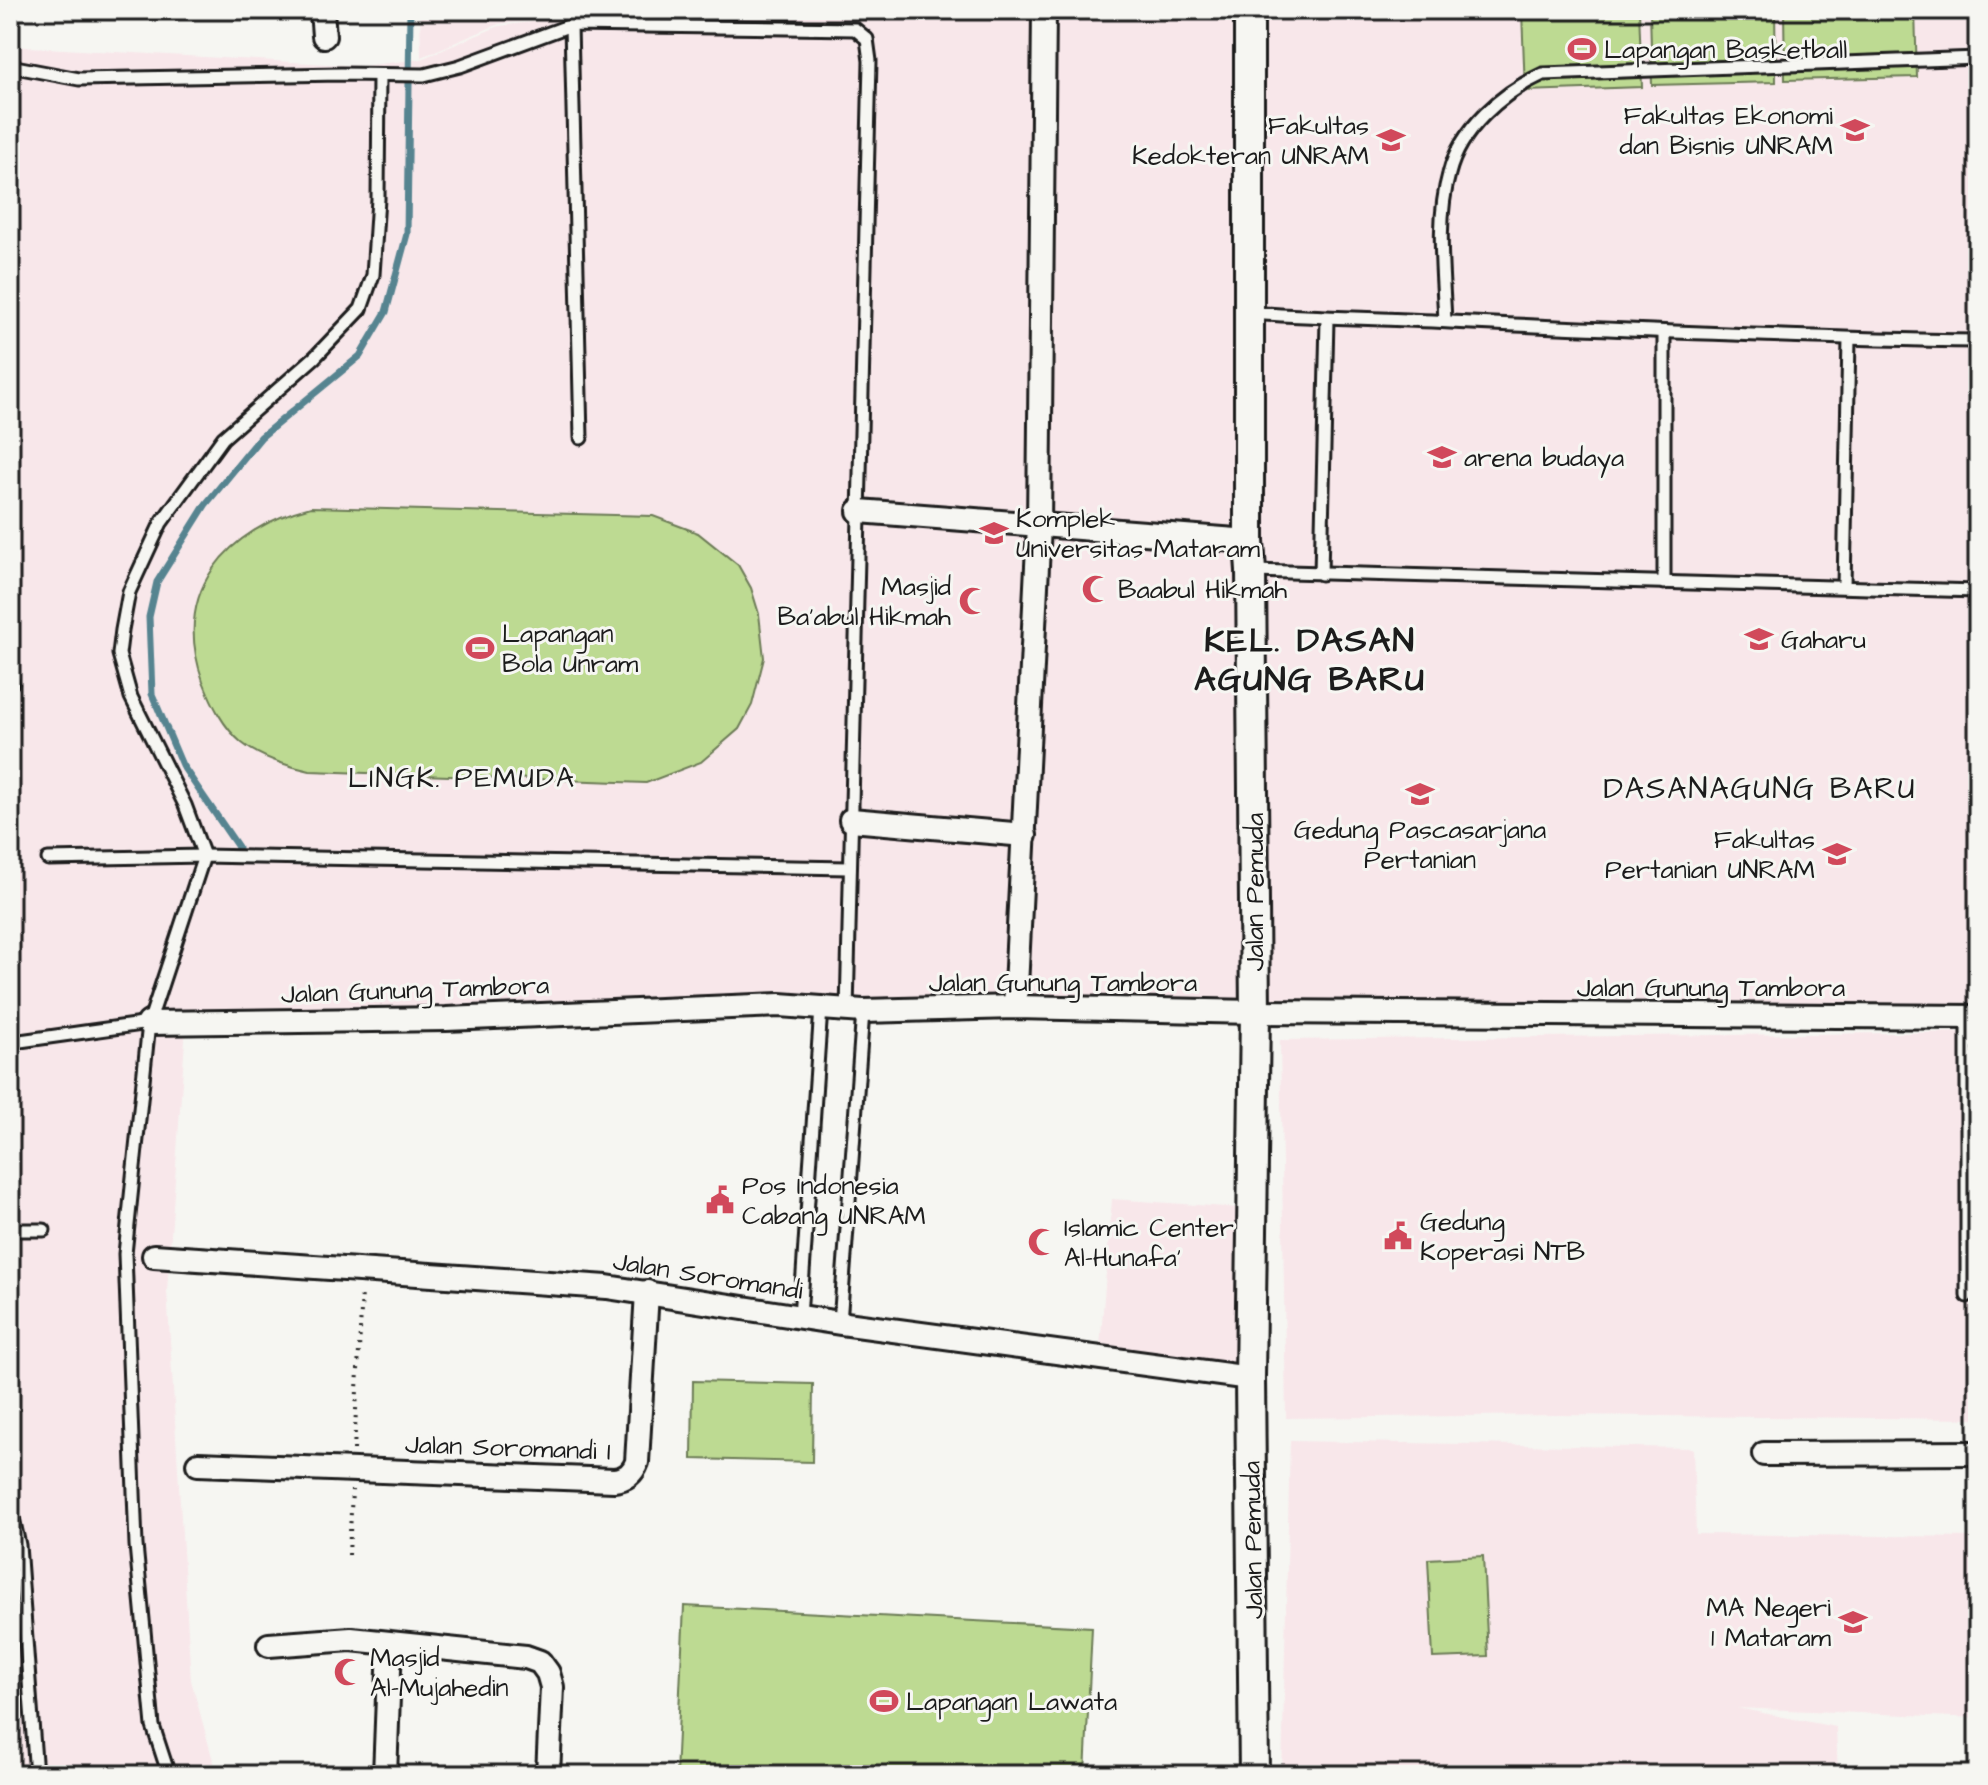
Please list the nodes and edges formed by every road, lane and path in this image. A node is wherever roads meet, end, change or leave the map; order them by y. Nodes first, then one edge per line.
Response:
1 (322, 10) edge
2 (1044, 10) edge
3 (1249, 10) edge
4 (571, 25) junction
5 (324, 36) dead end
6 (1978, 58) edge
7 (10, 66) edge
8 (379, 75) junction
9 (1249, 313) junction
10 (1327, 319) junction
11 (1445, 321) junction
12 (1664, 332) junction
13 (1849, 339) junction
14 (1978, 341) edge
15 (581, 438) dead end
16 (859, 511) junction
17 (1039, 526) junction
18 (1249, 541) junction
19 (1251, 571) junction
20 (1321, 574) junction
21 (1664, 583) junction
22 (1844, 586) junction
23 (1978, 591) edge
24 (851, 820) junction
25 (1025, 835) junction
26 (204, 856) junction
27 (48, 859) dead end
28 (849, 868) junction
29 (1015, 1007) junction
30 (821, 1008) junction
31 (855, 1011) junction
32 (1255, 1012) junction
33 (1972, 1017) edge
34 (149, 1023) junction
35 (10, 1048) edge
36 (10, 1230) edge
37 (44, 1230) dead end
38 (154, 1256) dead end
39 (363, 1268) junction
40 (647, 1292) junction
41 (1967, 1296) dead end
42 (800, 1317) junction
43 (840, 1323) junction
44 (1250, 1378) junction
45 (1978, 1453) edge
46 (1764, 1454) dead end
47 (198, 1464) dead end
48 (353, 1470) junction
49 (10, 1504) edge
50 (349, 1555) dead end
51 (390, 1644) junction
52 (269, 1645) dead end
53 (36, 1775) edge
54 (169, 1775) edge
55 (385, 1775) edge
56 (548, 1775) edge
57 (1254, 1775) edge

1 - 5 street
2 - 17 street
3 - 9 street, Jalan Pemuda
4 - 8 lane
4 - 15 lane
4 - 16 lane
6 - 11 lane
7 - 8 lane
8 - 26 lane
9 - 10 lane
9 - 18 street, Jalan Pemuda
10 - 11 lane
10 - 20 lane
11 - 12 lane
12 - 13 lane
12 - 21 lane
13 - 14 lane
13 - 22 lane
16 - 17 street
16 - 24 lane
17 - 18 street
17 - 25 street
18 - 19 street, Jalan Pemuda
19 - 20 lane
19 - 32 street, Jalan Pemuda
20 - 21 lane
21 - 22 lane
22 - 23 lane
24 - 25 street
24 - 28 lane
25 - 29 street
26 - 27 lane
26 - 28 lane
26 - 34 lane
28 - 31 lane
29 - 31 street, Jalan Gunung Tambora
29 - 32 street, Jalan Gunung Tambora
30 - 31 street, Jalan Gunung Tambora
30 - 34 street, Jalan Gunung Tambora
30 - 42 lane
31 - 43 lane
32 - 33 street, Jalan Gunung Tambora
32 - 44 street, Jalan Pemuda
33 - 41 lane
34 - 35 lane
34 - 54 lane
36 - 37 lane
38 - 39 street, Jalan Soromandi
39 - 40 street, Jalan Soromandi
39 - 48 path
40 - 42 street, Jalan Soromandi
40 - 48 street, Jalan Soromandi I
42 - 43 street, Jalan Soromandi
43 - 44 street, Jalan Soromandi
44 - 57 street, Jalan Pemuda
45 - 46 street
47 - 48 street, Jalan Soromandi I
48 - 50 path
49 - 53 lane
51 - 52 street
51 - 55 street
51 - 56 street

